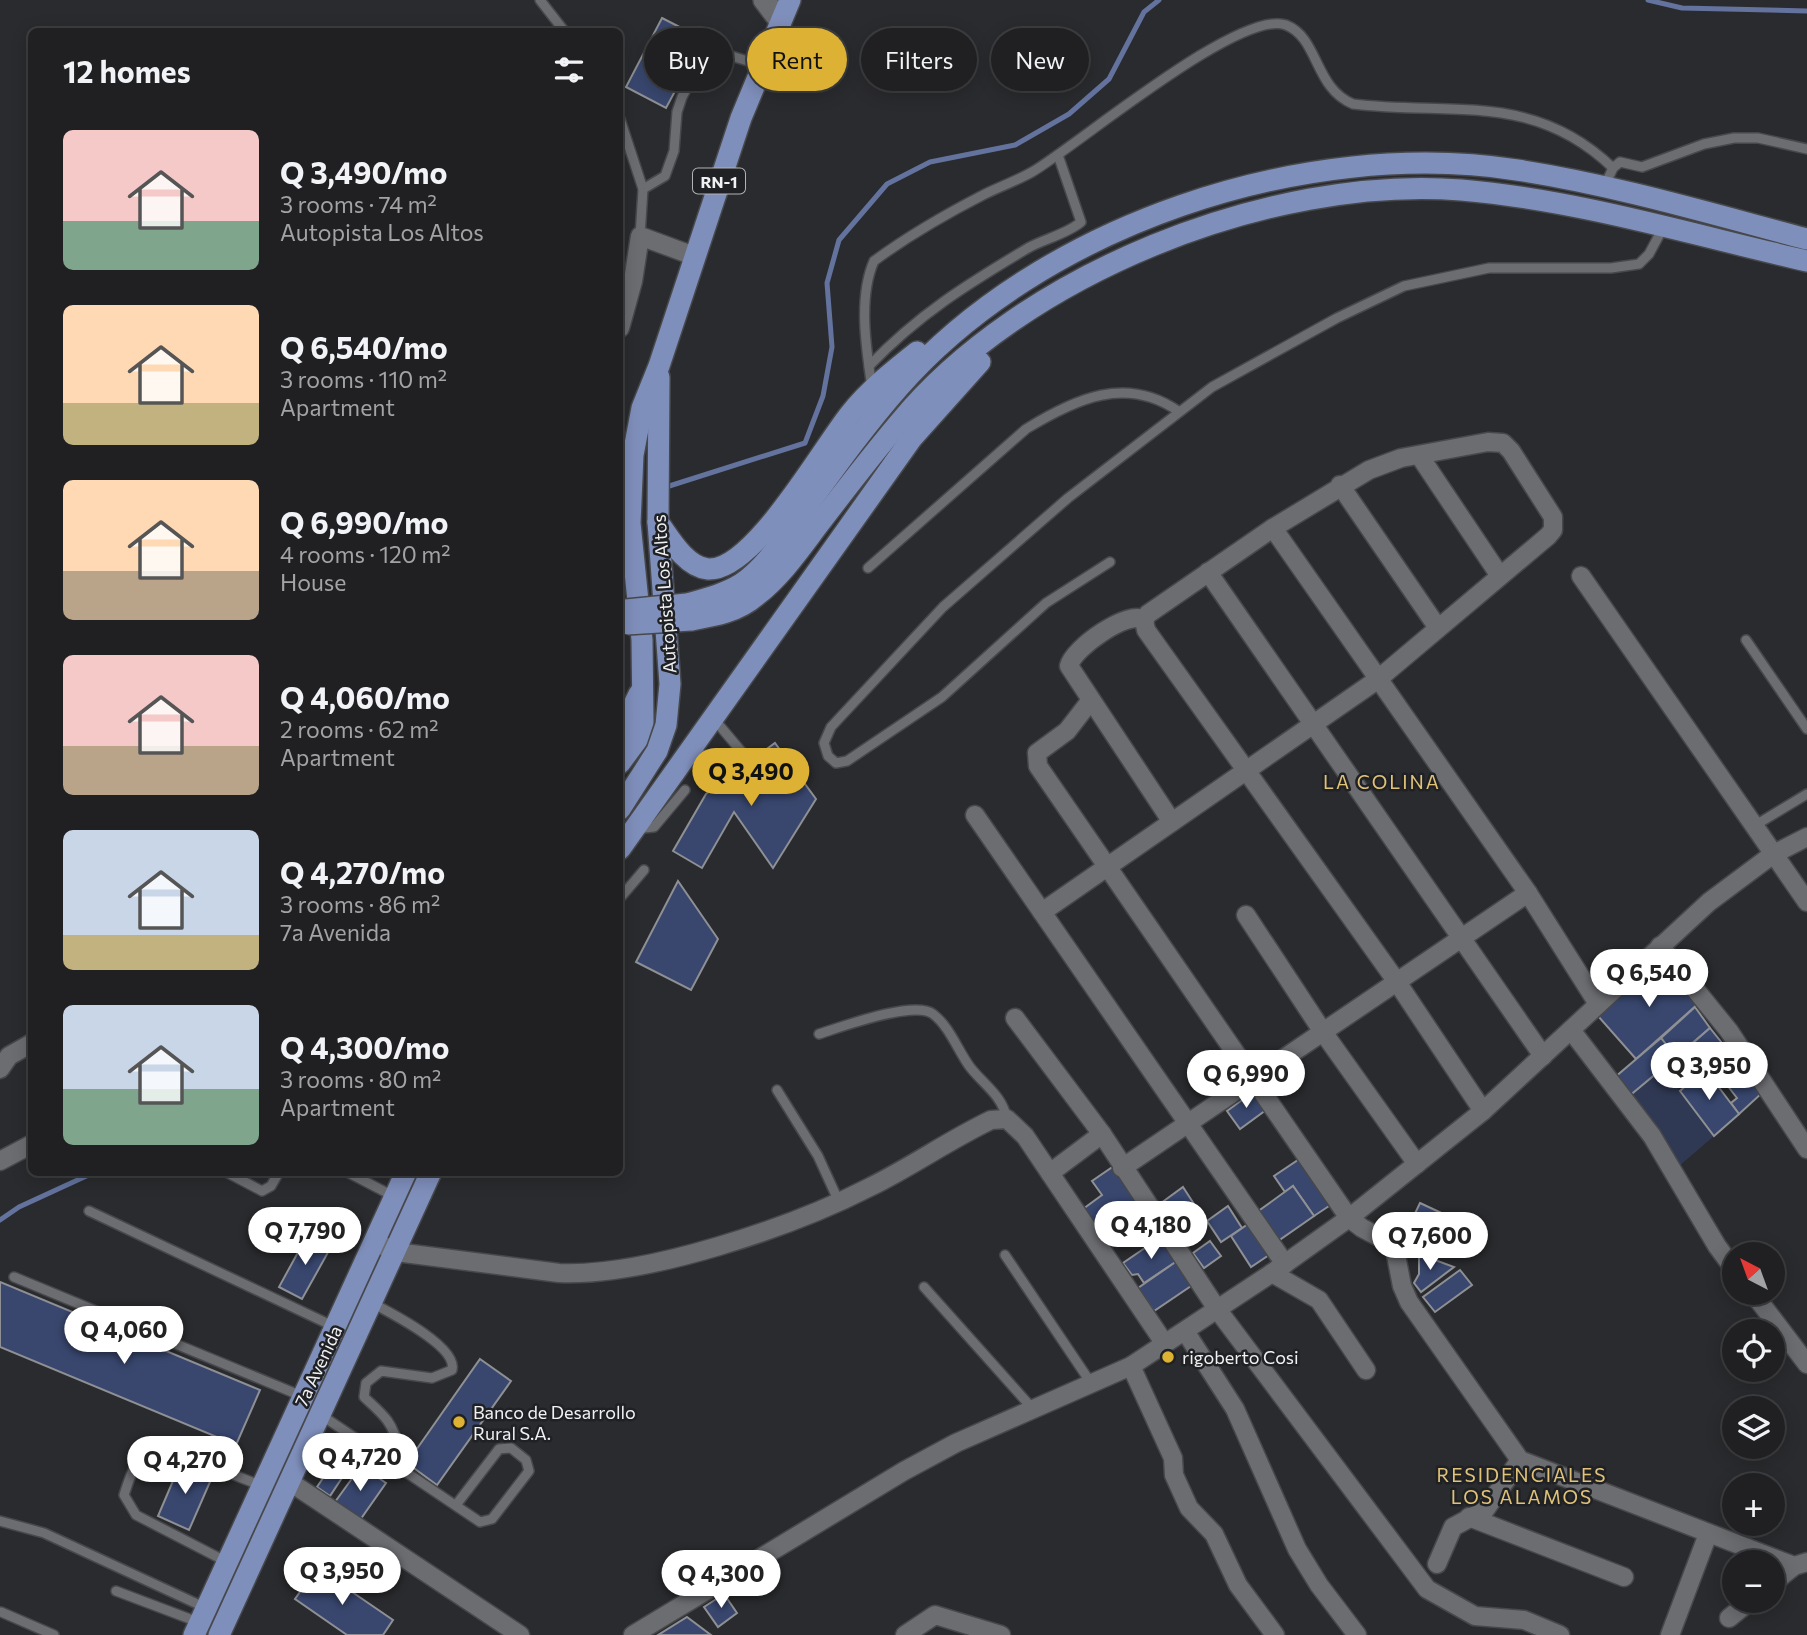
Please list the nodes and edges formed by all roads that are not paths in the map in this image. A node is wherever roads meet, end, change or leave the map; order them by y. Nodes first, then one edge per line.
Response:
1 (540, 0) edge
2 (764, 0) edge
3 (790, 0) edge
4 (780, 21) junction
5 (562, 28) edge
6 (777, 28) edge
7 (747, 61) edge
8 (752, 91) edge
9 (623, 128) edge
10 (1807, 149) edge
11 (1058, 155) junction
12 (1613, 168) junction
13 (1603, 189) junction
14 (643, 190) junction
15 (1663, 228) junction
16 (640, 236) junction
17 (1807, 239) edge
18 (694, 256) junction
19 (1807, 261) edge
20 (626, 279) edge
21 (1014, 286) junction
22 (1048, 301) junction
23 (623, 303) edge
24 (659, 366) junction
25 (869, 366) junction
26 (872, 389) junction
27 (1178, 411) junction
28 (1419, 455) junction
29 (1340, 485) junction
30 (658, 520) junction
31 (1273, 528) junction
32 (1110, 562) dead end
33 (868, 568) dead end
34 (1208, 572) junction
35 (1500, 576) junction
36 (1581, 576) dead end
37 (628, 578) edge
38 (689, 612) junction
39 (623, 618) edge
40 (1144, 620) junction
41 (1438, 628) junction
42 (1746, 640) dead end
43 (1377, 680) junction
44 (643, 685) junction
45 (1091, 700) junction
46 (713, 718) junction
47 (1312, 725) junction
48 (623, 727) edge
49 (1807, 729) edge
50 (693, 746) junction
51 (746, 757) dead end
52 (623, 759) edge
53 (1247, 770) junction
54 (723, 773) dead end
55 (685, 790) dead end
56 (1807, 794) edge
57 (623, 804) edge
58 (975, 815) dead end
59 (1172, 822) junction
60 (638, 823) junction
61 (1754, 826) junction
62 (1807, 837) edge
63 (623, 845) edge
64 (1772, 856) junction
65 (1108, 866) junction
66 (643, 870) dead end
67 (1528, 893) junction
68 (623, 894) edge
69 (1807, 902) edge
70 (1042, 912) junction
71 (1246, 915) dead end
72 (1462, 937) junction
73 (1660, 946) junction
74 (1397, 982) junction
75 (1598, 1004) junction
76 (1015, 1018) dead end
77 (1572, 1030) junction
78 (1323, 1032) junction
79 (819, 1034) dead end
80 (28, 1045) edge
81 (1543, 1056) junction
82 (0, 1069) edge
83 (1253, 1079) junction
84 (777, 1090) dead end
85 (1483, 1111) junction
86 (1007, 1119) junction
87 (1188, 1123) junction
88 (1102, 1134) junction
89 (28, 1146) edge
90 (1807, 1149) edge
91 (0, 1161) edge
92 (1417, 1164) junction
93 (1122, 1168) junction
94 (1050, 1173) junction
95 (234, 1176) edge
96 (277, 1176) edge
97 (355, 1176) edge
98 (404, 1176) edge
99 (429, 1176) edge
100 (396, 1198) junction
101 (839, 1202) junction
102 (89, 1212) dead end
103 (1349, 1218) junction
104 (375, 1242) junction
105 (396, 1252) junction
106 (1722, 1253) edge
107 (1004, 1255) dead end
108 (1278, 1268) junction
109 (15, 1276) dead end
110 (924, 1287) dead end
111 (372, 1303) junction
112 (1763, 1306) edge
113 (1217, 1309) junction
114 (336, 1328) junction
115 (1185, 1331) junction
116 (1165, 1344) junction
117 (1807, 1364) edge
118 (1132, 1366) junction
119 (1366, 1370) dead end
120 (1091, 1383) junction
121 (304, 1397) junction
122 (1032, 1408) junction
123 (321, 1415) junction
124 (388, 1458) junction
125 (1520, 1460) junction
126 (290, 1482) junction
127 (262, 1486) junction
128 (456, 1505) junction
129 (1469, 1517) junction
130 (0, 1521) edge
131 (1708, 1534) junction
132 (227, 1562) junction
133 (1437, 1564) dead end
134 (1800, 1564) edge
135 (1785, 1575) edge
136 (1624, 1577) dead end
137 (116, 1591) dead end
138 (1, 1612) edge
139 (1736, 1613) edge
140 (1730, 1618) dead end
141 (200, 1622) edge
142 (54, 1635) edge
143 (219, 1635) edge
144 (520, 1635) edge
145 (634, 1635) edge
146 (905, 1635) edge
147 (1001, 1635) edge
148 (1275, 1635) edge
149 (1357, 1635) edge
150 (1560, 1635) edge
151 (1670, 1635) edge

1 - 5 lane
2 - 4 street
3 - 4 main road, Autopista Los Altos / RN-1
4 - 6 main road, Autopista Los Altos / RN-1
7 - 14 lane
8 - 18 main road, Autopista Los Altos / RN-1
9 - 14 lane
10 - 12 lane
11 - 12 lane
11 - 25 lane
11 - 25 lane
12 - 13 lane
13 - 17 main road
13 - 21 main road
14 - 16 lane
15 - 19 main road
15 - 22 main road
15 - 27 lane
16 - 18 street
16 - 20 street
18 - 24 main road, Autopista Los Altos / RN-1
20 - 23 street
21 - 26 main road
21 - 38 main road
22 - 38 main road
22 - 46 main road
24 - 30 main road, Autopista Los Altos / RN-1
24 - 37 main road, Autopista Los Altos / RN-1
25 - 26 lane
26 - 30 main road
27 - 32 lane
27 - 33 lane
28 - 29 street
28 - 35 street
28 - 35 street
29 - 31 street
29 - 41 street
30 - 57 main road, Autopista Los Altos / RN-1
31 - 34 street
31 - 43 street
34 - 40 street
34 - 47 street
35 - 41 street
36 - 61 street
37 - 44 main road, Autopista Los Altos / RN-1
38 - 39 main road, bridge
40 - 45 street
40 - 53 street
41 - 43 street
42 - 49 lane
43 - 47 street
43 - 67 street
44 - 48 main road
44 - 52 main road, Autopista Los Altos / RN-1
45 - 59 street
45 - 65 street
46 - 50 main road
46 - 51 lane
47 - 53 street
47 - 72 street
50 - 54 lane
50 - 60 main road
53 - 59 street
53 - 74 street
55 - 60 lane
56 - 61 lane
58 - 70 street
59 - 65 street
60 - 63 main road
61 - 64 street
62 - 64 street
64 - 69 street
64 - 73 street
65 - 70 street
65 - 83 street
66 - 68 lane
67 - 72 street
67 - 75 street
70 - 87 street
71 - 78 street
72 - 74 street
72 - 81 street
73 - 75 street
73 - 90 street
74 - 78 street
74 - 85 street
75 - 77 street
76 - 88 street
77 - 81 street
77 - 106 street
78 - 83 street
78 - 92 street
79 - 86 lane
80 - 82 street
81 - 85 street
83 - 87 street
83 - 103 street
84 - 101 lane
85 - 92 street
86 - 94 street
86 - 101 street
87 - 93 street
87 - 108 street
88 - 93 street
88 - 94 street
89 - 91 street
92 - 103 street
93 - 113 street
94 - 116 street
95 - 96 lane
97 - 100 lane
98 - 100 main road, 7a Avenida
99 - 105 main road, 7a Avenida
100 - 104 main road, 7a Avenida
101 - 105 street
102 - 114 lane
103 - 108 street
103 - 125 street
104 - 105 street
104 - 114 main road, 7a Avenida
105 - 111 main road, 7a Avenida
107 - 120 lane
108 - 113 street
108 - 119 street
109 - 121 lane
110 - 122 lane
111 - 123 main road, 7a Avenida
111 - 124 lane
112 - 117 street
113 - 115 street
113 - 150 street
114 - 121 main road, 7a Avenida
115 - 116 street
115 - 149 street
116 - 118 street
118 - 120 street
118 - 148 street
120 - 122 street
121 - 127 main road, 7a Avenida
122 - 145 street
123 - 124 lane
123 - 126 main road, 7a Avenida
124 - 128 lane
125 - 129 street
125 - 131 street
126 - 143 main road, 7a Avenida
126 - 144 street
127 - 132 main road, 7a Avenida
127 - 132 lane
128 - 128 lane
129 - 133 street
129 - 136 street
130 - 141 lane
131 - 134 street
131 - 151 street
132 - 141 main road, 7a Avenida
134 - 135 street
137 - 141 lane
138 - 142 lane
139 - 140 street
146 - 147 street

